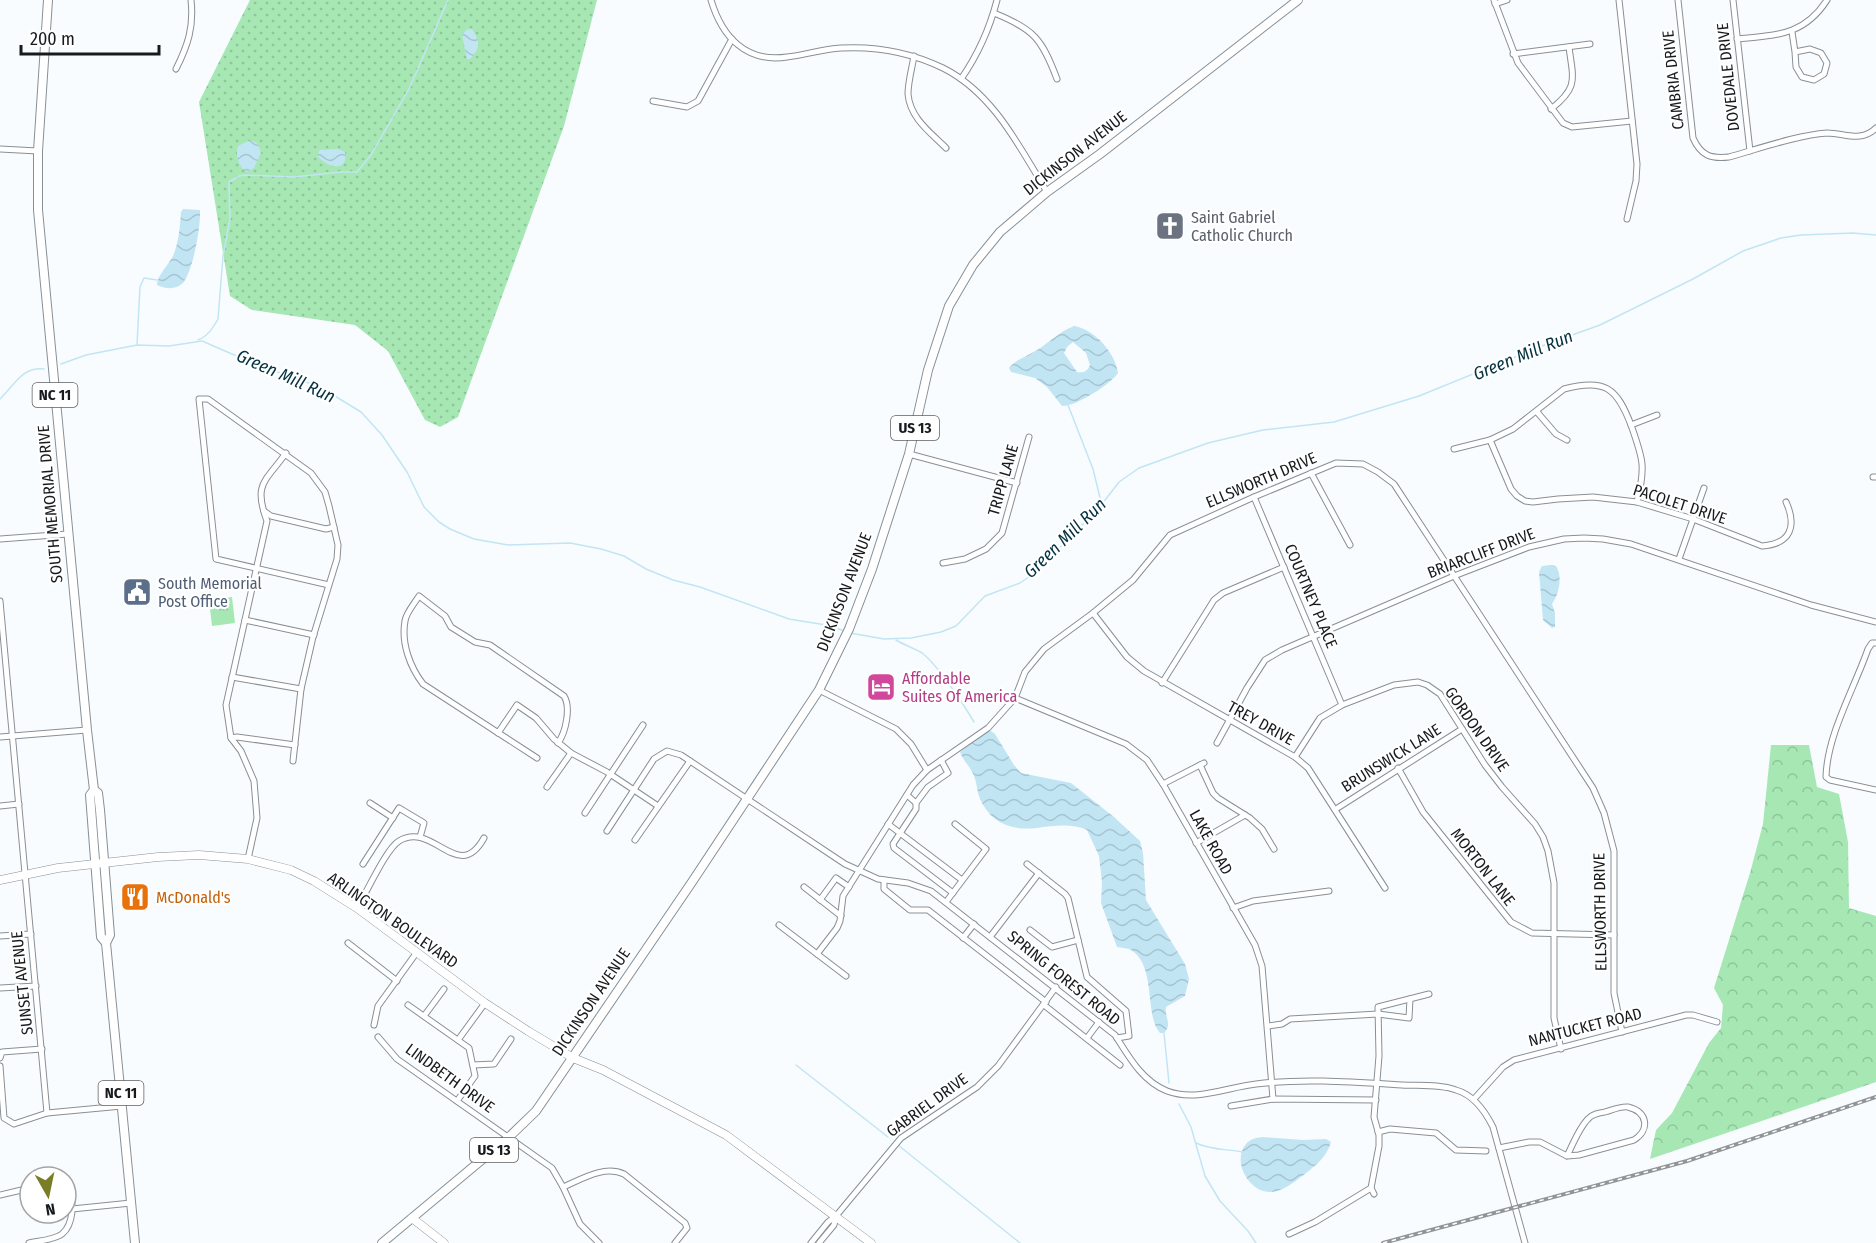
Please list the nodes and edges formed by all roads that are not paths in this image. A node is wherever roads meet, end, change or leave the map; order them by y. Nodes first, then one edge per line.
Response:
1 (48, 0) edge
2 (191, 0) edge
3 (711, 0) edge
4 (998, 0) edge
5 (1298, 0) edge
6 (1507, 0) edge
7 (1619, 0) edge
8 (1678, 0) edge
9 (1733, 0) edge
10 (1827, 0) edge
11 (1494, 2) edge
12 (994, 13) junction
13 (1792, 32) junction
14 (732, 39) junction
15 (1737, 39) junction
16 (1590, 44) dead end
17 (1569, 47) junction
18 (1795, 52) junction
19 (1513, 54) junction
20 (914, 56) junction
21 (176, 69) dead end
22 (1057, 79) dead end
23 (961, 80) junction
24 (653, 101) dead end
25 (1551, 108) junction
26 (1632, 121) junction
27 (1876, 128) edge
28 (946, 148) dead end
29 (0, 149) edge
30 (38, 151) junction
31 (1750, 151) junction
32 (1047, 192) junction
33 (1627, 219) dead end
34 (1537, 412) junction
35 (1658, 415) dead end
36 (1631, 425) junction
37 (1029, 437) dead end
38 (1490, 440) junction
39 (1567, 440) dead end
40 (1454, 449) dead end
41 (285, 453) junction
42 (909, 454) junction
43 (1311, 473) junction
44 (1017, 483) junction
45 (1704, 488) dead end
46 (1254, 497) junction
47 (1637, 502) junction
48 (1786, 502) dead end
49 (264, 511) junction
50 (1693, 519) junction
51 (334, 527) junction
52 (68, 534) junction
53 (0, 539) edge
54 (1350, 546) dead end
55 (1678, 559) junction
56 (943, 563) dead end
57 (1284, 567) junction
58 (257, 568) junction
59 (1454, 576) junction
60 (329, 585) junction
61 (0, 601) edge
62 (0, 605) edge
63 (1093, 613) junction
64 (245, 620) junction
65 (1876, 622) edge
66 (314, 635) junction
67 (1313, 636) junction
68 (1876, 643) edge
69 (3, 671) edge
70 (232, 677) junction
71 (1162, 683) junction
72 (301, 689) junction
73 (819, 690) junction
74 (1015, 698) junction
75 (1342, 705) junction
76 (1230, 721) junction
77 (642, 725) dead end
78 (1462, 729) junction
79 (87, 730) junction
80 (498, 733) junction
81 (12, 736) junction
82 (0, 737) edge
83 (231, 738) junction
84 (558, 743) junction
85 (1217, 743) dead end
86 (295, 745) junction
87 (571, 753) junction
88 (1295, 757) junction
89 (537, 758) dead end
90 (941, 760) junction
91 (294, 761) dead end
92 (690, 761) junction
93 (1398, 768) junction
94 (927, 770) junction
95 (612, 775) junction
96 (1163, 784) junction
97 (547, 788) dead end
98 (94, 790) junction
99 (634, 790) junction
100 (1876, 790) edge
101 (907, 795) junction
102 (747, 798) junction
103 (370, 803) dead end
104 (916, 803) junction
105 (18, 804) junction
106 (0, 806) edge
107 (658, 806) junction
108 (1336, 809) junction
109 (585, 813) dead end
110 (1245, 815) junction
111 (393, 818) junction
112 (955, 824) dead end
113 (888, 825) junction
114 (607, 831) dead end
115 (900, 833) junction
116 (420, 837) junction
117 (484, 838) dead end
118 (635, 840) dead end
119 (377, 843) junction
120 (1196, 843) junction
121 (1274, 849) dead end
122 (389, 850) junction
123 (249, 859) junction
124 (105, 863) junction
125 (95, 864) junction
126 (363, 864) dead end
127 (1027, 864) dead end
128 (859, 871) junction
129 (1039, 873) junction
130 (25, 874) junction
131 (0, 880) edge
132 (884, 880) junction
133 (962, 880) junction
134 (804, 887) dead end
135 (849, 887) junction
136 (1385, 888) dead end
137 (1329, 891) dead end
138 (953, 893) junction
139 (820, 900) junction
140 (946, 902) junction
141 (357, 908) junction
142 (1233, 908) junction
143 (841, 916) junction
144 (974, 924) junction
145 (779, 925) dead end
146 (1030, 930) dead end
147 (30, 934) junction
148 (1554, 935) junction
149 (1614, 935) junction
150 (0, 936) edge
151 (990, 937) junction
152 (963, 938) junction
153 (1078, 940) junction
154 (106, 943) junction
155 (348, 944) dead end
156 (417, 952) junction
157 (817, 954) junction
158 (846, 976) dead end
159 (397, 981) junction
160 (36, 986) junction
161 (1056, 987) junction
162 (0, 988) edge
163 (444, 988) dead end
164 (1429, 994) dead end
165 (1410, 999) junction
166 (485, 1003) junction
167 (1045, 1003) junction
168 (408, 1005) dead end
169 (1378, 1014) junction
170 (424, 1016) junction
171 (1099, 1022) junction
172 (1717, 1022) dead end
173 (374, 1025) dead end
174 (1268, 1026) junction
175 (1622, 1032) junction
176 (378, 1037) dead end
177 (1087, 1038) junction
178 (1117, 1038) junction
179 (512, 1039) dead end
180 (458, 1040) junction
181 (42, 1049) junction
182 (1561, 1049) junction
183 (0, 1058) edge
184 (573, 1058) junction
185 (473, 1065) junction
186 (1120, 1065) dead end
187 (0, 1066) edge
188 (1273, 1082) junction
189 (1378, 1084) junction
190 (1273, 1099) junction
191 (1474, 1099) junction
192 (1376, 1100) junction
193 (457, 1101) junction
194 (122, 1106) junction
195 (1230, 1106) dead end
196 (47, 1113) junction
197 (1378, 1132) junction
198 (509, 1137) junction
199 (1499, 1148) junction
200 (1486, 1151) dead end
201 (1567, 1155) junction
202 (563, 1187) junction
203 (18, 1191) edge
204 (0, 1195) edge
205 (131, 1203) junction
206 (78, 1208) edge
207 (836, 1216) junction
208 (412, 1218) junction
209 (67, 1225) edge
210 (1288, 1234) dead end
211 (59, 1240) edge
212 (29, 1243) edge
213 (135, 1243) edge
214 (382, 1243) edge
215 (444, 1243) edge
216 (599, 1243) edge
217 (675, 1243) edge
218 (811, 1243) edge
219 (819, 1243) edge
220 (871, 1243) edge
221 (1525, 1243) edge

1 - 30 main road, SOUTH MEMORIAL DRIVE / NC 11
2 - 21 street
3 - 14 street
4 - 12 street
5 - 32 main road, DICKINSON AVENUE / US 13
6 - 11 street
7 - 26 street
8 - 31 street, CAMBRIA DRIVE
9 - 15 street, DOVEDALE DRIVE
10 - 13 street
11 - 19 street
12 - 22 street
12 - 23 street
13 - 15 street
13 - 18 street
14 - 20 street
14 - 24 street
15 - 31 street, DOVEDALE DRIVE
16 - 17 street
17 - 19 street
17 - 25 street
18 - 18 street
19 - 25 street
20 - 23 street
20 - 28 street
23 - 32 street
25 - 26 street
26 - 33 street
27 - 31 street, CAMBRIA DRIVE
29 - 30 street
30 - 52 main road, SOUTH MEMORIAL DRIVE / NC 11
32 - 42 main road, DICKINSON AVENUE / US 13
34 - 36 street
34 - 38 street
34 - 39 street
35 - 36 street
36 - 47 street
37 - 44 street, TRIPP LANE
38 - 40 street
38 - 47 street, PACOLET DRIVE
41 - 49 street
41 - 51 street
41 - 58 street
42 - 44 street
42 - 73 main road, DICKINSON AVENUE / US 13
43 - 46 street, ELLSWORTH DRIVE
43 - 54 street
43 - 59 street, ELLSWORTH DRIVE
44 - 56 street, TRIPP LANE
45 - 50 street
46 - 57 street, COURTNEY PLACE
46 - 63 street, ELLSWORTH DRIVE
47 - 50 street, PACOLET DRIVE
48 - 50 street, PACOLET DRIVE
49 - 51 street
49 - 58 street
50 - 55 street
51 - 60 street
52 - 53 street
52 - 79 main road, SOUTH MEMORIAL DRIVE / NC 11
55 - 59 street, BRIARCLIFF DRIVE
55 - 65 street, BRIARCLIFF DRIVE
57 - 67 street, COURTNEY PLACE
57 - 71 street
58 - 60 street
58 - 64 street
59 - 67 street, BRIARCLIFF DRIVE
59 - 149 street, ELLSWORTH DRIVE
60 - 66 street
61 - 62 street, SUNSET AVENUE
62 - 69 street, SUNSET AVENUE
63 - 71 street, TREY DRIVE
63 - 74 street, ELLSWORTH DRIVE
64 - 66 street
64 - 70 street
66 - 72 street
67 - 75 street, COURTNEY PLACE
67 - 76 street, BRIARCLIFF DRIVE
68 - 100 street
69 - 81 street, SUNSET AVENUE
70 - 72 street
70 - 83 street
71 - 76 street, TREY DRIVE
72 - 86 street
73 - 94 street
73 - 102 main road, DICKINSON AVENUE / US 13
74 - 90 street, ELLSWORTH DRIVE
74 - 96 street, LAKE ROAD
75 - 78 street, GORDON DRIVE
75 - 88 street, GORDON DRIVE
76 - 85 street, BRIARCLIFF DRIVE
76 - 88 street, TREY DRIVE
77 - 95 street
78 - 93 street, BRUNSWICK LANE
78 - 148 street, GORDON DRIVE
79 - 81 street
79 - 98 main road, SOUTH MEMORIAL DRIVE / NC 11
80 - 84 street
80 - 84 street
80 - 89 street
81 - 82 street
81 - 105 street, SUNSET AVENUE
83 - 86 street
83 - 123 street
84 - 87 street
86 - 91 street
87 - 95 street
87 - 97 street
88 - 108 street, TREY DRIVE
90 - 94 street, ELLSWORTH DRIVE
90 - 104 street
92 - 99 street, SPRING FOREST ROAD
92 - 102 street, SPRING FOREST ROAD
92 - 107 street
93 - 108 street, BRUNSWICK LANE
93 - 148 street, MORTON LANE
94 - 101 street, ELLSWORTH DRIVE
95 - 99 street
95 - 109 street
96 - 110 street
96 - 120 street, LAKE ROAD
98 - 124 main road, SOUTH MEMORIAL DRIVE / NC 11
98 - 125 main road, SOUTH MEMORIAL DRIVE / NC 11
99 - 107 street
99 - 114 street
101 - 104 street
101 - 113 street, ELLSWORTH DRIVE
102 - 128 street, SPRING FOREST ROAD
102 - 184 main road, DICKINSON AVENUE / US 13
103 - 111 street
104 - 115 street
105 - 106 street
105 - 130 street, SUNSET AVENUE
107 - 118 street
108 - 136 street, TREY DRIVE
110 - 120 street
110 - 121 street
111 - 116 street
111 - 119 street
112 - 133 street
113 - 115 street
113 - 128 street, ELLSWORTH DRIVE
115 - 133 street
115 - 138 street
116 - 117 street
116 - 122 street
119 - 122 street
119 - 126 street
120 - 142 street, LAKE ROAD
122 - 141 street
123 - 124 main road, ARLINGTON BOULEVARD
123 - 141 main road, ARLINGTON BOULEVARD
124 - 125 main road, ARLINGTON BOULEVARD
124 - 154 main road, SOUTH MEMORIAL DRIVE / NC 11
125 - 130 main road, ARLINGTON BOULEVARD
125 - 154 main road, SOUTH MEMORIAL DRIVE / NC 11
127 - 129 street
128 - 132 street, SPRING FOREST ROAD
128 - 135 street, ELLSWORTH DRIVE
129 - 151 street
129 - 153 street
130 - 131 main road, ARLINGTON BOULEVARD
130 - 147 street, SUNSET AVENUE
132 - 140 street, SPRING FOREST ROAD
132 - 152 street
133 - 138 street
134 - 139 street
135 - 139 street
135 - 143 street, ELLSWORTH DRIVE
137 - 142 street
138 - 140 street
139 - 143 street
140 - 144 street, SPRING FOREST ROAD
141 - 156 main road, ARLINGTON BOULEVARD
142 - 174 street, LAKE ROAD
143 - 157 street, ELLSWORTH DRIVE
144 - 151 street, SPRING FOREST ROAD
144 - 152 street
145 - 157 street
146 - 153 street
147 - 150 street
147 - 160 street, SUNSET AVENUE
148 - 149 street, MORTON LANE
148 - 182 street, GORDON DRIVE
149 - 175 street, ELLSWORTH DRIVE
151 - 161 street, SPRING FOREST ROAD
152 - 167 street
153 - 178 street
154 - 194 main road, SOUTH MEMORIAL DRIVE / NC 11
155 - 159 street
156 - 159 street
156 - 166 main road, ARLINGTON BOULEVARD
157 - 158 street
159 - 173 street
160 - 162 street
160 - 181 street, SUNSET AVENUE
161 - 167 street, GABRIEL DRIVE
161 - 171 street, SPRING FOREST ROAD
163 - 170 street
164 - 165 street
165 - 169 street
165 - 169 street
166 - 180 street
166 - 184 main road, ARLINGTON BOULEVARD
167 - 177 street
167 - 207 street, GABRIEL DRIVE
168 - 170 street
169 - 174 street
169 - 189 street
170 - 180 street
171 - 177 street
171 - 178 street, SPRING FOREST ROAD
172 - 175 street, NANTUCKET ROAD
174 - 188 street, LAKE ROAD
175 - 182 street, NANTUCKET ROAD
176 - 193 street, LINDBETH DRIVE
177 - 186 street
178 - 188 street, SPRING FOREST ROAD
179 - 185 street
180 - 185 street
181 - 183 street
181 - 196 street, SUNSET AVENUE
182 - 191 street, NANTUCKET ROAD
184 - 198 main road, DICKINSON AVENUE / US 13
184 - 207 main road, ARLINGTON BOULEVARD
185 - 193 street
187 - 196 street
188 - 189 street, SPRING FOREST ROAD
188 - 190 street, LAKE ROAD
189 - 191 street, SPRING FOREST ROAD
189 - 192 street
190 - 192 street
190 - 195 street
191 - 199 street
192 - 197 street
193 - 198 street, LINDBETH DRIVE
194 - 196 street
194 - 205 main road, SOUTH MEMORIAL DRIVE / NC 11
197 - 200 street
197 - 210 street
198 - 202 street, LINDBETH DRIVE
198 - 208 main road, DICKINSON AVENUE / US 13
199 - 201 street
199 - 221 street
201 - 201 street
202 - 216 street, LINDBETH DRIVE
202 - 217 street
203 - 204 street
205 - 206 street
205 - 213 main road, SOUTH MEMORIAL DRIVE / NC 11
207 - 218 street
207 - 219 street
207 - 220 main road, ARLINGTON BOULEVARD
208 - 214 main road, DICKINSON AVENUE / US 13
208 - 215 main road
209 - 211 street
211 - 212 street

